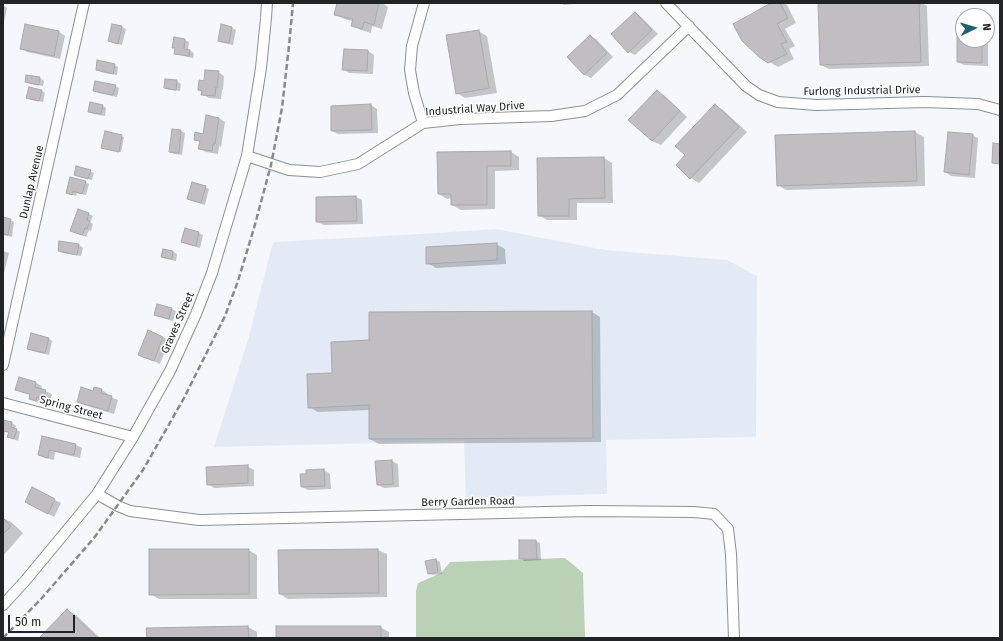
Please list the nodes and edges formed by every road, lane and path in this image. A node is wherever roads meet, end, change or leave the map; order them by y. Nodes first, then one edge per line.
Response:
1 (84, 3) edge
2 (267, 3) edge
3 (424, 3) edge
4 (666, 3) edge
5 (688, 26) junction
6 (1000, 110) edge
7 (423, 123) junction
8 (247, 156) junction
9 (3, 365) edge
10 (3, 403) edge
11 (133, 437) junction
12 (97, 494) junction
13 (3, 605) edge
14 (734, 638) edge

1 - 9 street, Dunlap Avenue
2 - 8 street, Graves Street
3 - 7 street
4 - 5 street, Furlong Industrial Drive
5 - 6 street, Furlong Industrial Drive
5 - 7 street, Industrial Way Drive
7 - 8 street, Industrial Way Drive
8 - 11 street, Graves Street
10 - 11 street, Spring Street
11 - 12 street, Graves Street
12 - 13 street, Graves Street
12 - 14 street, Berry Garden Road

